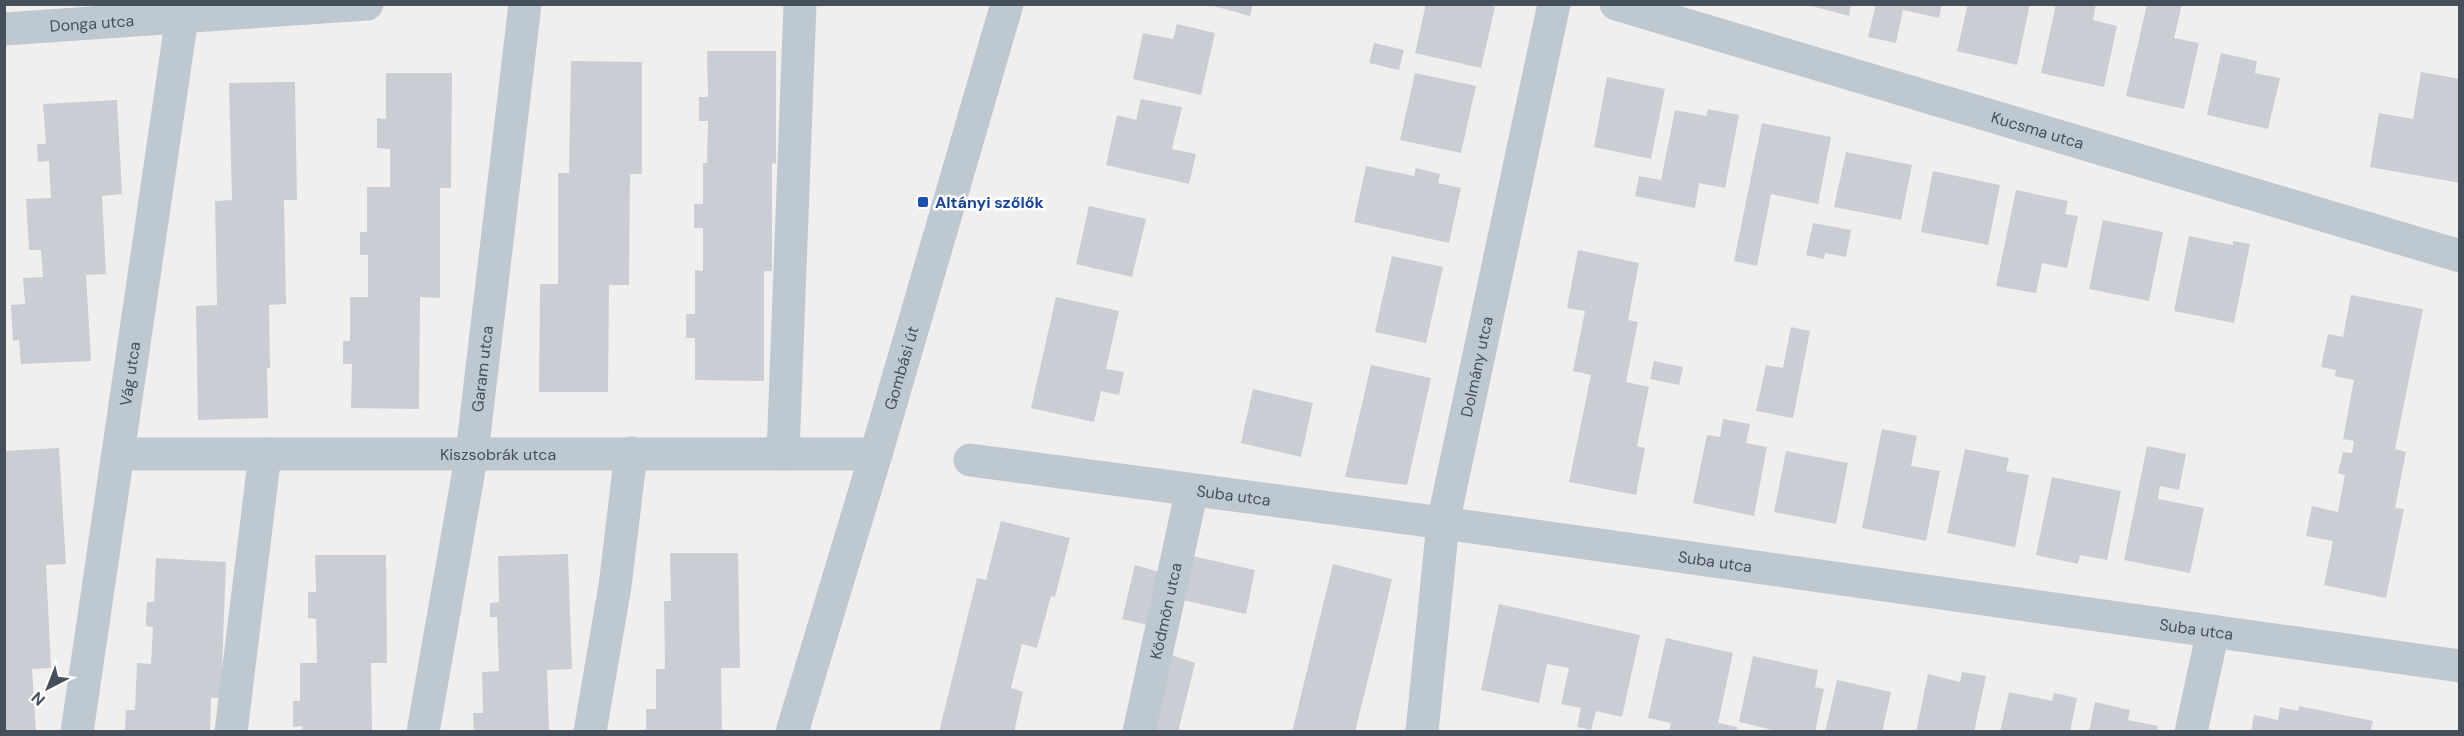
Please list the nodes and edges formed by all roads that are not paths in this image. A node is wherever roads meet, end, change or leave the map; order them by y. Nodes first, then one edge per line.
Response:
1 (367, 4) edge
2 (525, 4) edge
3 (800, 4) edge
4 (1007, 4) edge
5 (1554, 4) edge
6 (1616, 4) edge
7 (77, 14) edge
8 (182, 17) junction
9 (4, 29) edge
10 (2460, 256) edge
11 (472, 453) junction
12 (631, 453) junction
13 (118, 454) junction
14 (265, 454) junction
15 (783, 454) junction
16 (876, 454) junction
17 (970, 460) dead end
18 (1192, 490) junction
19 (1443, 523) junction
20 (2213, 631) junction
21 (2460, 666) edge
22 (76, 732) edge
23 (231, 732) edge
24 (423, 732) edge
25 (590, 732) edge
26 (792, 732) edge
27 (1139, 732) edge
28 (1422, 732) edge
29 (2191, 732) edge

1 - 8 street, Donga utca
2 - 11 street, Garam utca
3 - 15 street
4 - 16 street, Gombási út
5 - 19 street, Dolmány utca
6 - 10 street, Kucsma utca
7 - 8 street, Donga utca
7 - 9 street, Donga utca
8 - 13 street, Vág utca
11 - 12 street, Kiszsobrák utca
11 - 14 street, Kiszsobrák utca
11 - 24 street, Garam utca
12 - 15 street, Kiszsobrák utca
12 - 25 street
13 - 14 street, Kiszsobrák utca
13 - 22 street, Vág utca
14 - 23 street
15 - 16 street, Kiszsobrák utca
16 - 26 street, Gombási út
17 - 18 street, Suba utca
18 - 19 street, Suba utca
18 - 27 street, Ködmön utca
19 - 20 street, Suba utca
19 - 28 street, Dolmány utca
20 - 21 street, Suba utca
20 - 29 street

